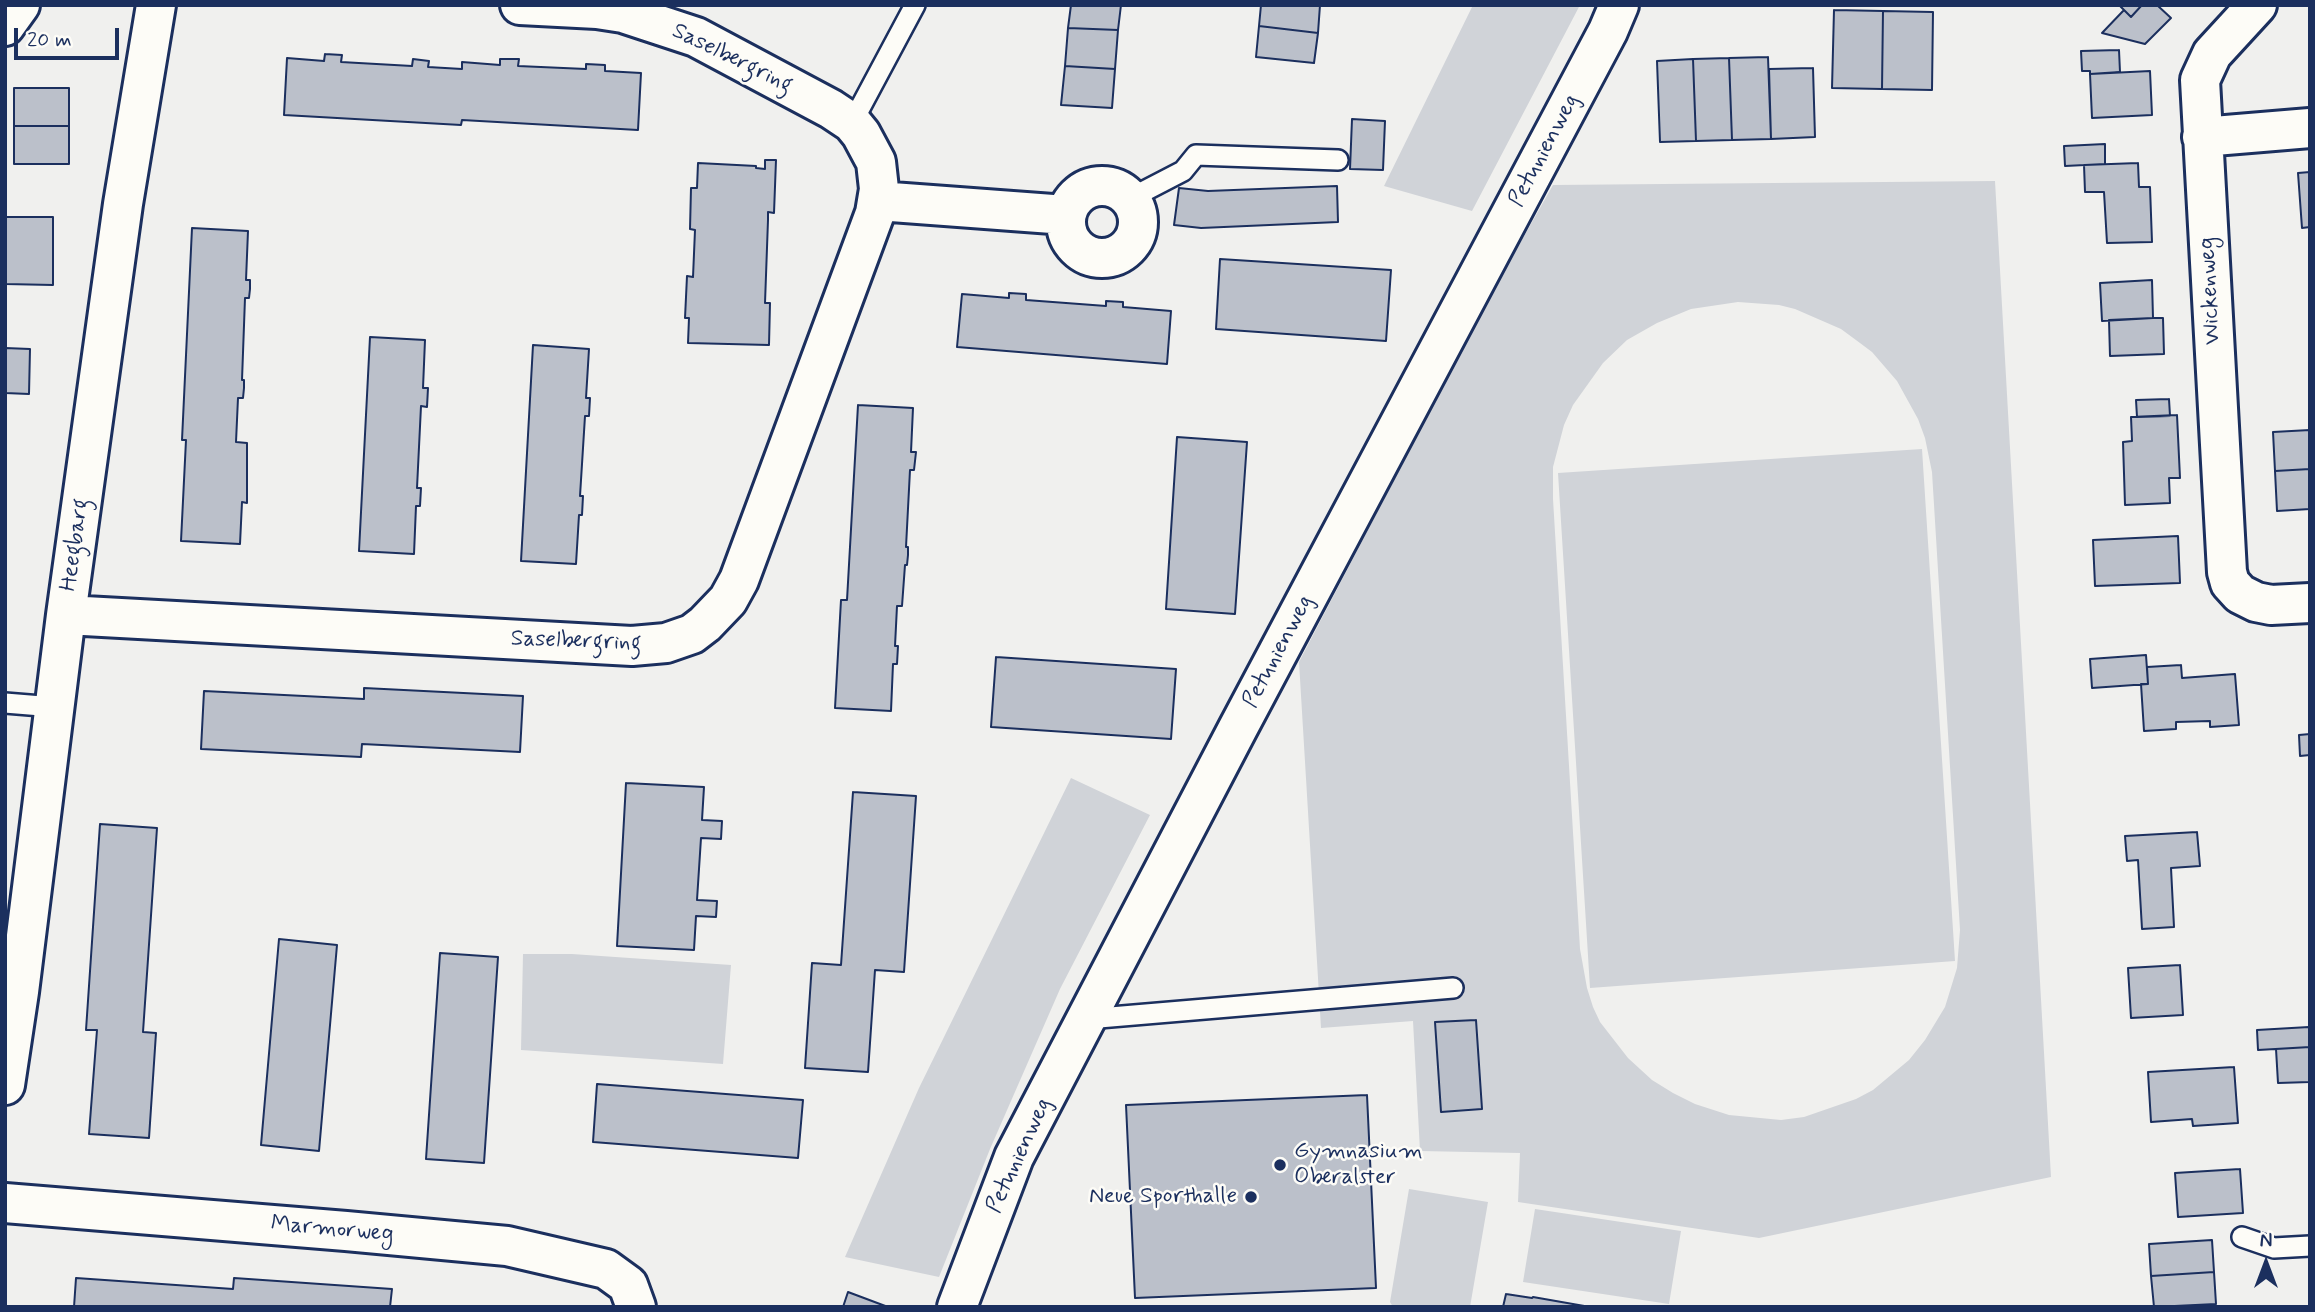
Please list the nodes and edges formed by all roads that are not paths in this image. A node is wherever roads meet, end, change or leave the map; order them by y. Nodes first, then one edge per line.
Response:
1 (20, 5) edge
2 (156, 5) edge
3 (520, 5) edge
4 (915, 5) edge
5 (1619, 5) edge
6 (2257, 5) edge
7 (5, 26) edge
8 (852, 123) junction
9 (2310, 128) edge
10 (2202, 137) junction
11 (1338, 160) dead end
12 (1129, 199) junction
13 (878, 201) junction
14 (1066, 215) junction
15 (2310, 603) edge
16 (66, 615) junction
17 (5, 703) edge
18 (54, 707) junction
19 (1453, 988) dead end
20 (1087, 1019) junction
21 (5, 1085) edge
22 (5, 1203) edge
23 (2242, 1237) dead end
24 (2310, 1245) edge
25 (636, 1307) edge
26 (957, 1307) edge

1 - 7 street
2 - 16 street, Heegbarg
3 - 8 street, Saselbergring
4 - 8 lane
5 - 20 street, Petunienweg
6 - 10 street, Wickenweg
8 - 13 street, Saselbergring
9 - 10 street
10 - 15 street, Wickenweg
11 - 12 lane
12 - 14 street
12 - 14 street
13 - 14 street
13 - 16 street, Saselbergring
16 - 18 street, Heegbarg
17 - 18 lane
18 - 21 street, Heegbarg
19 - 20 lane
20 - 26 street, Petunienweg
22 - 25 street, Marmorweg
23 - 24 lane

